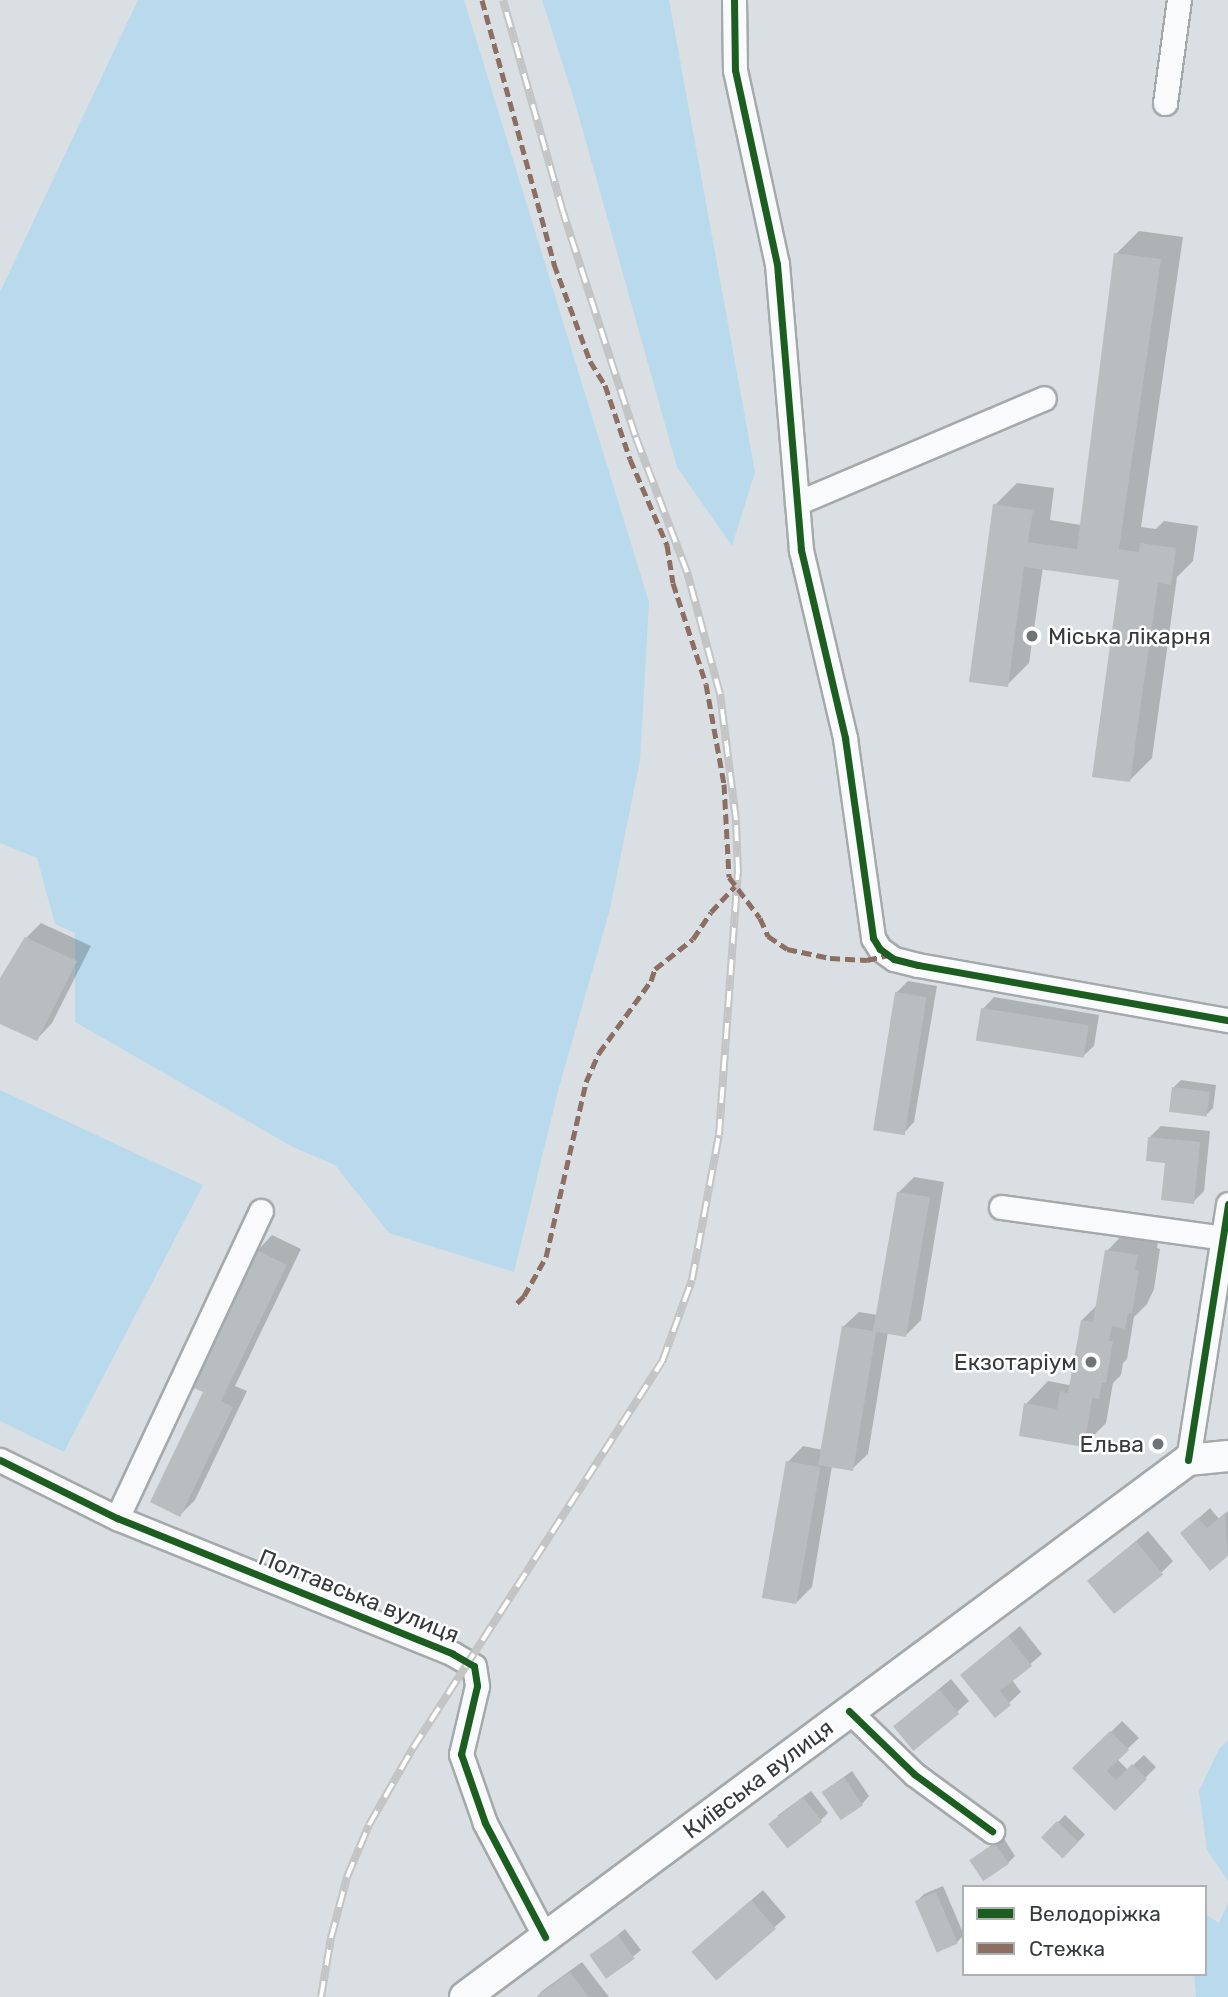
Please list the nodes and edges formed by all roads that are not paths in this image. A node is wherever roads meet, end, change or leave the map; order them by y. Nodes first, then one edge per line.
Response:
1 (734, 0) edge
2 (1179, 0) edge
3 (1165, 103) dead end
4 (1044, 398) dead end
5 (797, 503) junction
6 (1228, 1020) edge
7 (1228, 1204) edge
8 (1002, 1207) dead end
9 (261, 1211) dead end
10 (1223, 1238) junction
11 (1228, 1456) edge
12 (0, 1460) edge
13 (1188, 1460) junction
14 (117, 1518) junction
15 (849, 1712) junction
16 (992, 1831) dead end
17 (545, 1937) junction
18 (465, 1997) edge

1 - 5 street
2 - 3 street
4 - 5 street
5 - 6 street
7 - 10 street
8 - 10 street
9 - 14 street
10 - 13 street
11 - 13 main road
12 - 14 street, Полтавська вулиця
13 - 15 main road, Київська вулиця
14 - 17 street, Полтавська вулиця
15 - 16 street
15 - 17 main road, Київська вулиця
17 - 18 main road, Київська вулиця

